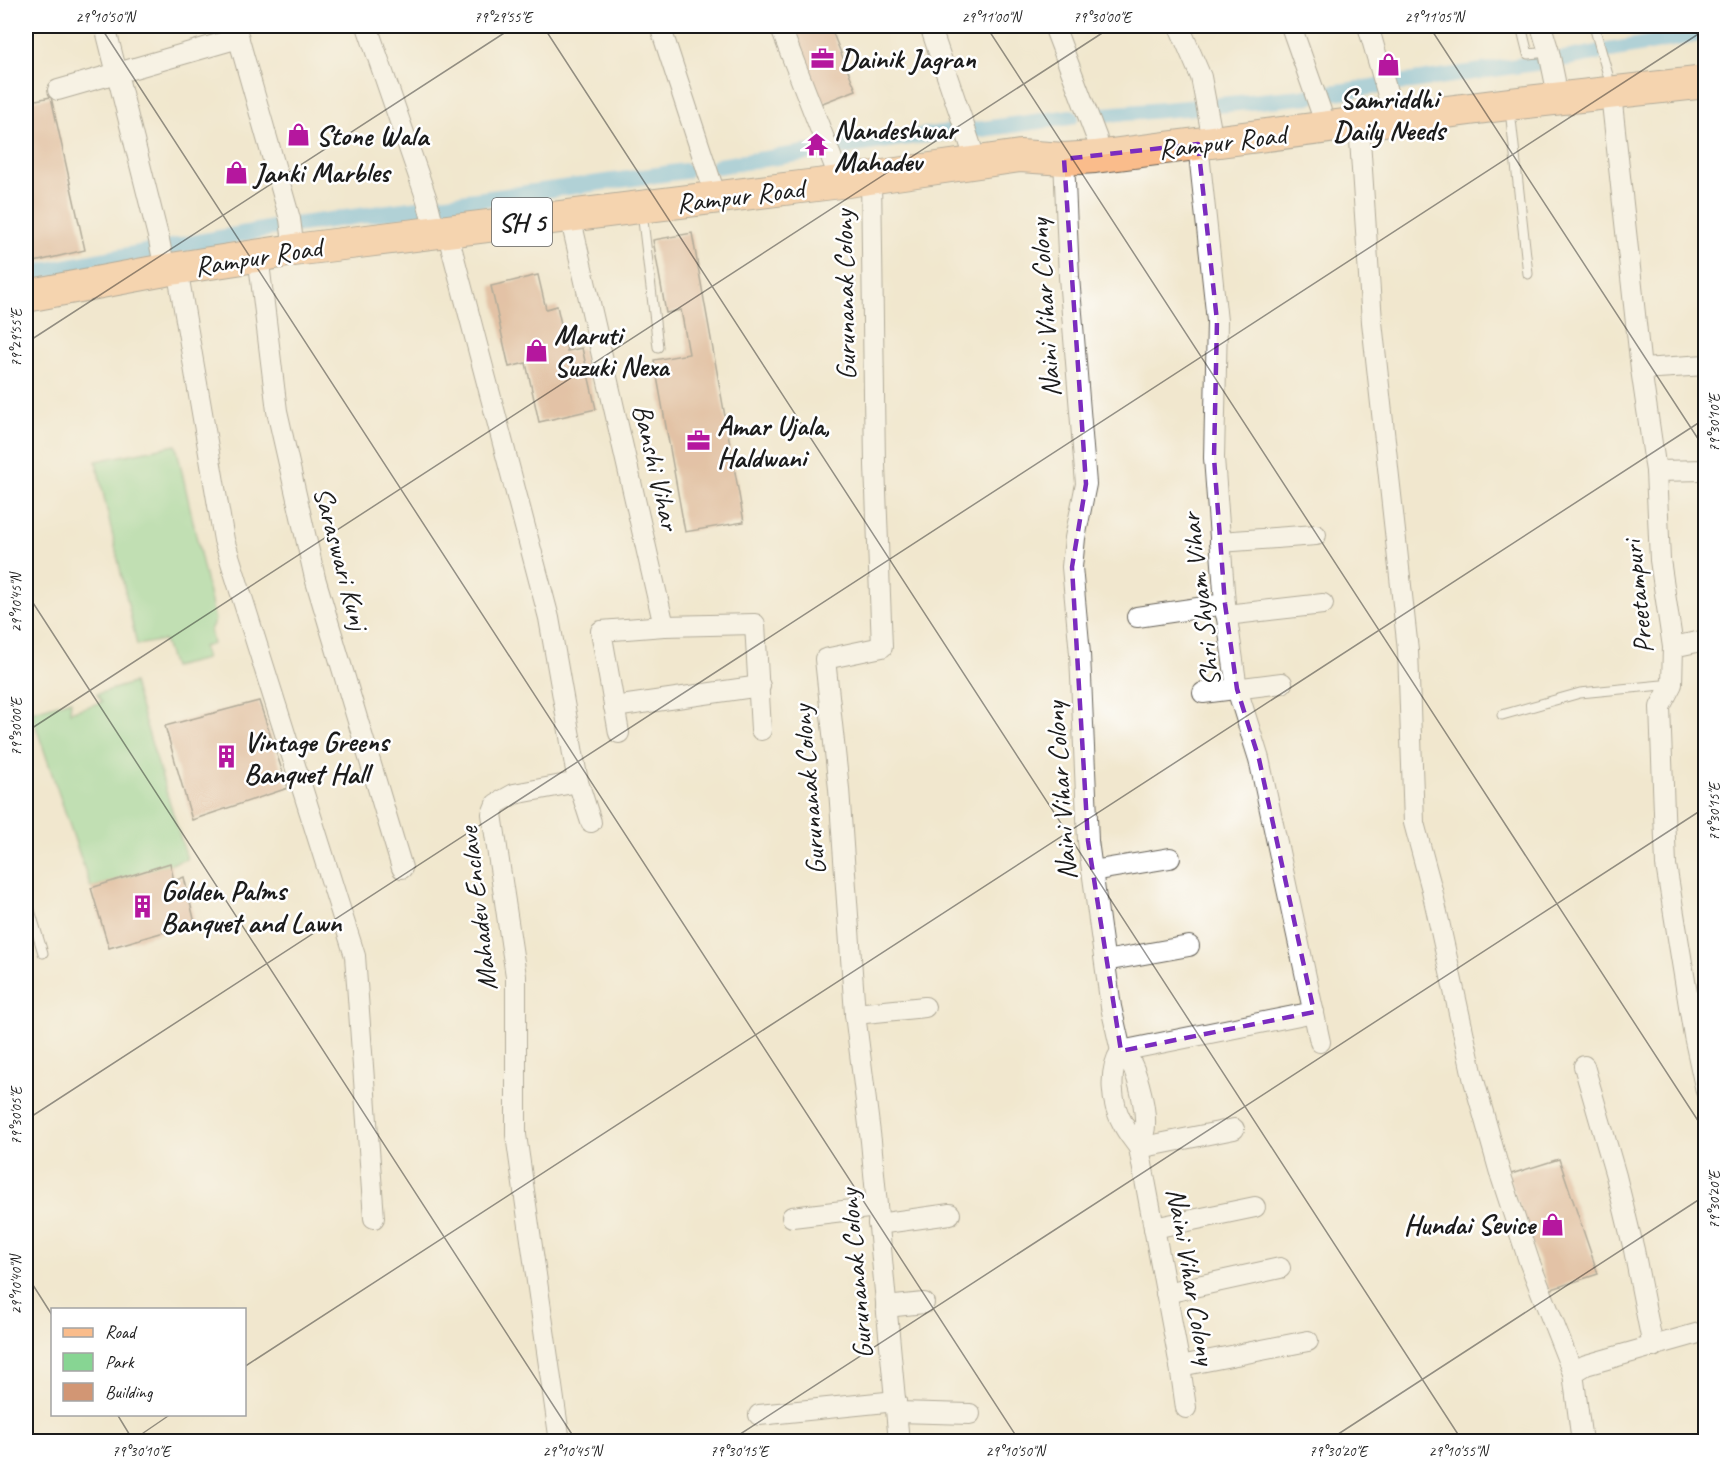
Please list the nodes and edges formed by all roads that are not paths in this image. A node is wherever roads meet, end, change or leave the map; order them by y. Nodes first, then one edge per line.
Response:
1 (105, 26) edge
2 (367, 26) edge
3 (660, 26) edge
4 (780, 26) edge
5 (930, 26) edge
6 (1054, 26) edge
7 (1179, 26) edge
8 (1291, 26) edge
9 (1368, 26) edge
10 (1521, 26) edge
11 (1541, 26) edge
12 (1594, 26) edge
13 (237, 32) edge
14 (1706, 63) edge
15 (1552, 67) junction
16 (1606, 69) junction
17 (118, 73) junction
18 (1706, 82) edge
19 (58, 90) dead end
20 (1388, 91) junction
21 (1509, 104) junction
22 (1321, 111) junction
23 (1359, 124) junction
24 (1204, 135) junction
25 (1096, 139) junction
26 (1020, 156) junction
27 (1064, 159) junction
28 (976, 161) junction
29 (843, 165) junction
30 (716, 197) junction
31 (641, 207) junction
32 (570, 216) junction
33 (436, 219) junction
34 (292, 233) junction
35 (258, 255) junction
36 (166, 259) junction
37 (1528, 274) dead end
38 (26, 296) edge
39 (658, 347) dead end
40 (1706, 365) edge
41 (1641, 369) junction
42 (1706, 470) edge
43 (1656, 471) junction
44 (1316, 535) dead end
45 (1220, 542) junction
46 (1323, 604) dead end
47 (1226, 609) junction
48 (1137, 617) dead end
49 (664, 626) junction
50 (1706, 640) edge
51 (1673, 647) junction
52 (1282, 683) dead end
53 (1672, 684) junction
54 (760, 686) junction
55 (1237, 689) junction
56 (1203, 693) dead end
57 (614, 707) junction
58 (1502, 715) dead end
59 (761, 730) dead end
60 (619, 733) dead end
61 (578, 782) junction
62 (591, 822) dead end
63 (1170, 858) dead end
64 (402, 868) dead end
65 (1092, 871) junction
66 (26, 897) edge
67 (1189, 946) dead end
68 (43, 953) dead end
69 (1105, 961) junction
70 (925, 1007) dead end
71 (1314, 1012) junction
72 (855, 1014) junction
73 (1320, 1042) dead end
74 (1121, 1051) junction
75 (1584, 1066) dead end
76 (1706, 1091) edge
77 (1234, 1129) dead end
78 (1139, 1148) junction
79 (1255, 1207) dead end
80 (950, 1214) dead end
81 (878, 1215) junction
82 (792, 1217) dead end
83 (374, 1218) dead end
84 (1154, 1228) junction
85 (1280, 1268) dead end
86 (1166, 1293) junction
87 (924, 1303) dead end
88 (886, 1307) junction
89 (1706, 1331) edge
90 (1308, 1341) dead end
91 (1653, 1347) junction
92 (1180, 1366) junction
93 (1573, 1373) junction
94 (896, 1407) junction
95 (1186, 1408) dead end
96 (970, 1414) dead end
97 (759, 1415) dead end
98 (560, 1442) edge
99 (899, 1442) edge
100 (1582, 1442) edge

1 - 17 street
2 - 33 street
3 - 30 street
4 - 29 street
5 - 28 street
6 - 25 street
7 - 24 street, Shri Shyam Vihar
8 - 22 street
9 - 20 street
10 - 15 lane
11 - 15 street
12 - 16 lane
13 - 17 street
13 - 34 street
14 - 16 main road
15 - 16 main road
15 - 20 main road
16 - 18 main road, Rampur Road / SH 5
16 - 21 main road, Rampur Road / SH 5
16 - 41 street, Preetampuri
17 - 19 street
17 - 36 street
20 - 22 main road
21 - 23 main road, Rampur Road / SH 5
21 - 37 lane
22 - 24 main road
23 - 24 main road, Rampur Road / SH 5
23 - 93 street
24 - 25 main road
24 - 27 main road, Rampur Road / SH 5
24 - 45 street, Shri Shyam Vihar
25 - 26 main road
26 - 27 main road, Rampur Road / SH 5
26 - 28 main road, Rampur Road / SH 5
27 - 65 street, Naini Vihar Colony
28 - 29 main road, Rampur Road / SH 5
29 - 30 main road, Rampur Road / SH 5
29 - 72 street, Gurunanak Colony
30 - 31 main road, Rampur Road / SH 5
31 - 32 main road, Rampur Road / SH 5
31 - 39 lane
32 - 33 main road, Rampur Road / SH 5
32 - 49 street, Banshi Vihar
33 - 34 main road, Rampur Road / SH 5
33 - 61 street
34 - 35 main road, Rampur Road / SH 5
35 - 36 main road, Rampur Road / SH 5
35 - 64 street, Saraswari Kunj
36 - 38 main road, Rampur Road / SH 5
36 - 83 street
40 - 41 street
41 - 43 street, Preetampuri
42 - 43 street
43 - 51 street, Preetampuri
44 - 45 street
45 - 47 street, Shri Shyam Vihar
46 - 47 street
47 - 48 street
47 - 55 street, Shri Shyam Vihar
49 - 54 street
49 - 57 street
50 - 51 street
51 - 53 street, Preetampuri
52 - 55 street
53 - 58 lane
53 - 76 street, Preetampuri
54 - 57 street
54 - 59 street
55 - 56 street
55 - 71 street, Shri Shyam Vihar
57 - 60 street
61 - 62 street
61 - 98 street, Mahadev Enclave
63 - 65 street
65 - 69 street, Naini Vihar Colony
66 - 68 lane
67 - 69 street
69 - 74 street, Naini Vihar Colony
70 - 72 street
71 - 73 street, Shri Shyam Vihar
71 - 74 street
72 - 81 street, Gurunanak Colony
74 - 78 street, Naini Vihar Colony
74 - 78 street
75 - 91 street
77 - 78 street
78 - 84 street, Naini Vihar Colony
79 - 84 street
80 - 81 street
81 - 82 street
81 - 88 street, Gurunanak Colony
84 - 86 street, Naini Vihar Colony
85 - 86 street
86 - 92 street, Naini Vihar Colony
87 - 88 street
88 - 94 street, Gurunanak Colony
89 - 91 street
90 - 92 street
91 - 93 street
92 - 95 street, Naini Vihar Colony
93 - 100 street
94 - 96 street
94 - 97 street
94 - 99 street, Gurunanak Colony

